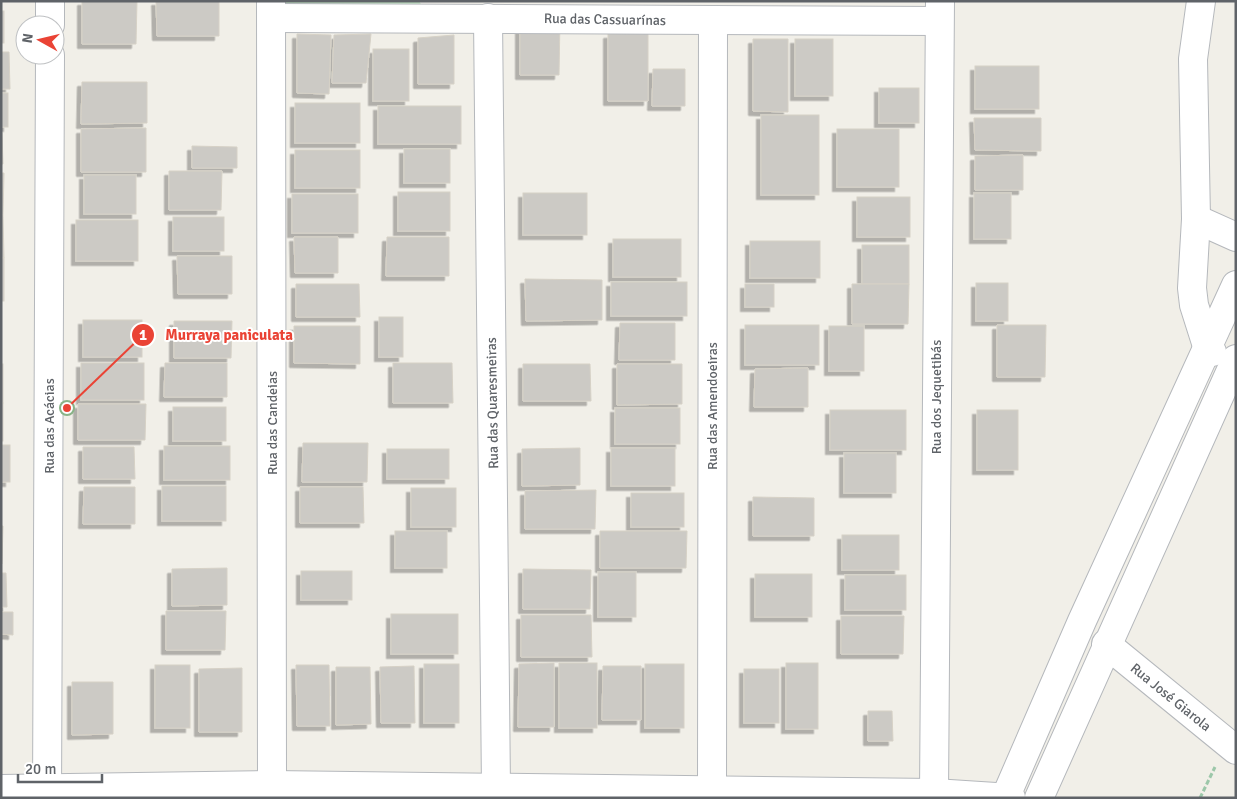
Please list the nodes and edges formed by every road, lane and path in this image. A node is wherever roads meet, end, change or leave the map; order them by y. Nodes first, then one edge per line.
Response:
1 (50, 1) edge
2 (1201, 1) edge
3 (271, 9) edge
4 (433, 9) edge
5 (939, 11) edge
6 (50, 15) edge
7 (488, 18) junction
8 (713, 20) junction
9 (50, 65) edge
10 (1196, 219) junction
11 (1236, 237) edge
12 (1236, 285) edge
13 (1207, 346) junction
14 (1233, 365) edge
15 (1106, 644) junction
16 (1236, 750) edge
17 (272, 785) junction
18 (1, 789) edge
19 (496, 789) junction
20 (712, 791) junction
21 (47, 793) edge
22 (934, 793) junction
23 (1009, 797) edge
24 (1039, 798) edge

1 - 6 street
2 - 10 street
3 - 4 street, Rua das Cassuarínas
3 - 17 street, Rua das Candeias
4 - 7 street, Rua das Cassuarínas
5 - 8 street, Rua das Cassuarínas
5 - 22 street, Rua dos Jequetibás
7 - 8 street, Rua das Cassuarínas
7 - 19 street, Rua das Quaresmeiras
8 - 20 street, Rua das Amendoeiras
9 - 21 street, Rua das Acácias
10 - 11 street
10 - 13 street
12 - 13 street
13 - 14 street
13 - 23 street
14 - 15 street
15 - 16 street, Rua José Giarola
15 - 24 street
17 - 19 street
17 - 21 street
18 - 21 street
19 - 20 street
20 - 22 street
22 - 23 street

